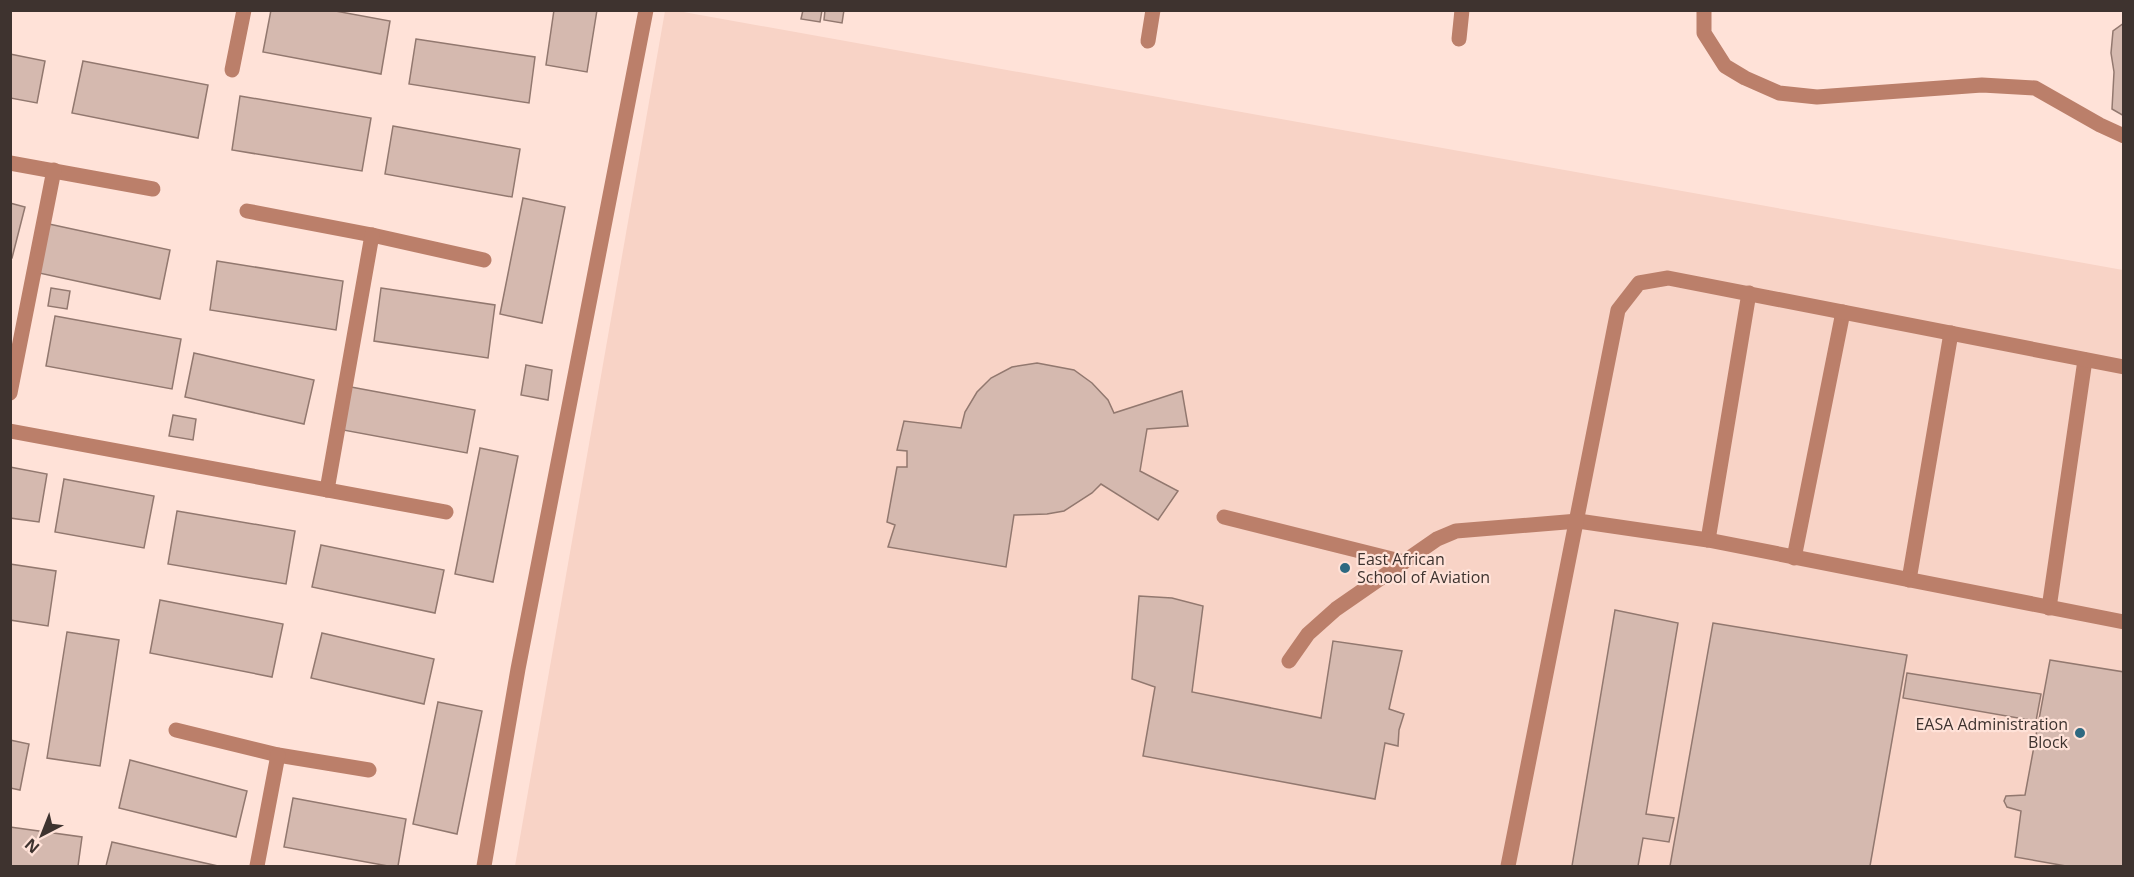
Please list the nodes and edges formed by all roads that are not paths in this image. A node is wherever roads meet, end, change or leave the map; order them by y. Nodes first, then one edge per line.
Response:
1 (244, 10) edge
2 (646, 10) edge
3 (1153, 10) edge
4 (1462, 10) edge
5 (1704, 10) edge
6 (1459, 39) dead end
7 (1148, 41) dead end
8 (232, 70) dead end
9 (2124, 136) edge
10 (10, 163) edge
11 (54, 170) junction
12 (153, 189) dead end
13 (247, 211) dead end
14 (372, 235) junction
15 (484, 260) dead end
16 (1749, 293) junction
17 (1843, 312) junction
18 (1951, 333) junction
19 (2085, 360) junction
20 (2124, 367) edge
21 (10, 393) edge
22 (10, 431) edge
23 (327, 490) junction
24 (446, 512) dead end
25 (1224, 517) dead end
26 (1578, 521) junction
27 (1708, 540) junction
28 (1794, 558) junction
29 (1404, 562) junction
30 (1909, 580) junction
31 (2049, 608) junction
32 (2124, 622) edge
33 (1289, 661) dead end
34 (176, 730) dead end
35 (278, 755) junction
36 (369, 770) dead end
37 (257, 867) edge
38 (484, 867) edge
39 (1508, 867) edge

1 - 8 street
2 - 38 street
3 - 7 street
4 - 6 street
5 - 9 street
10 - 11 street
11 - 12 street
11 - 21 street
13 - 14 street
14 - 15 street
14 - 23 street
16 - 17 street
16 - 26 street
16 - 27 street
17 - 18 street
17 - 28 street
18 - 19 street
18 - 30 street
19 - 20 street
19 - 31 street
22 - 23 street
23 - 24 street
25 - 29 street
26 - 27 street
26 - 29 street
26 - 39 street
27 - 28 street
28 - 30 street
29 - 33 street
30 - 31 street
31 - 32 street
34 - 35 street
35 - 36 street
35 - 37 street

